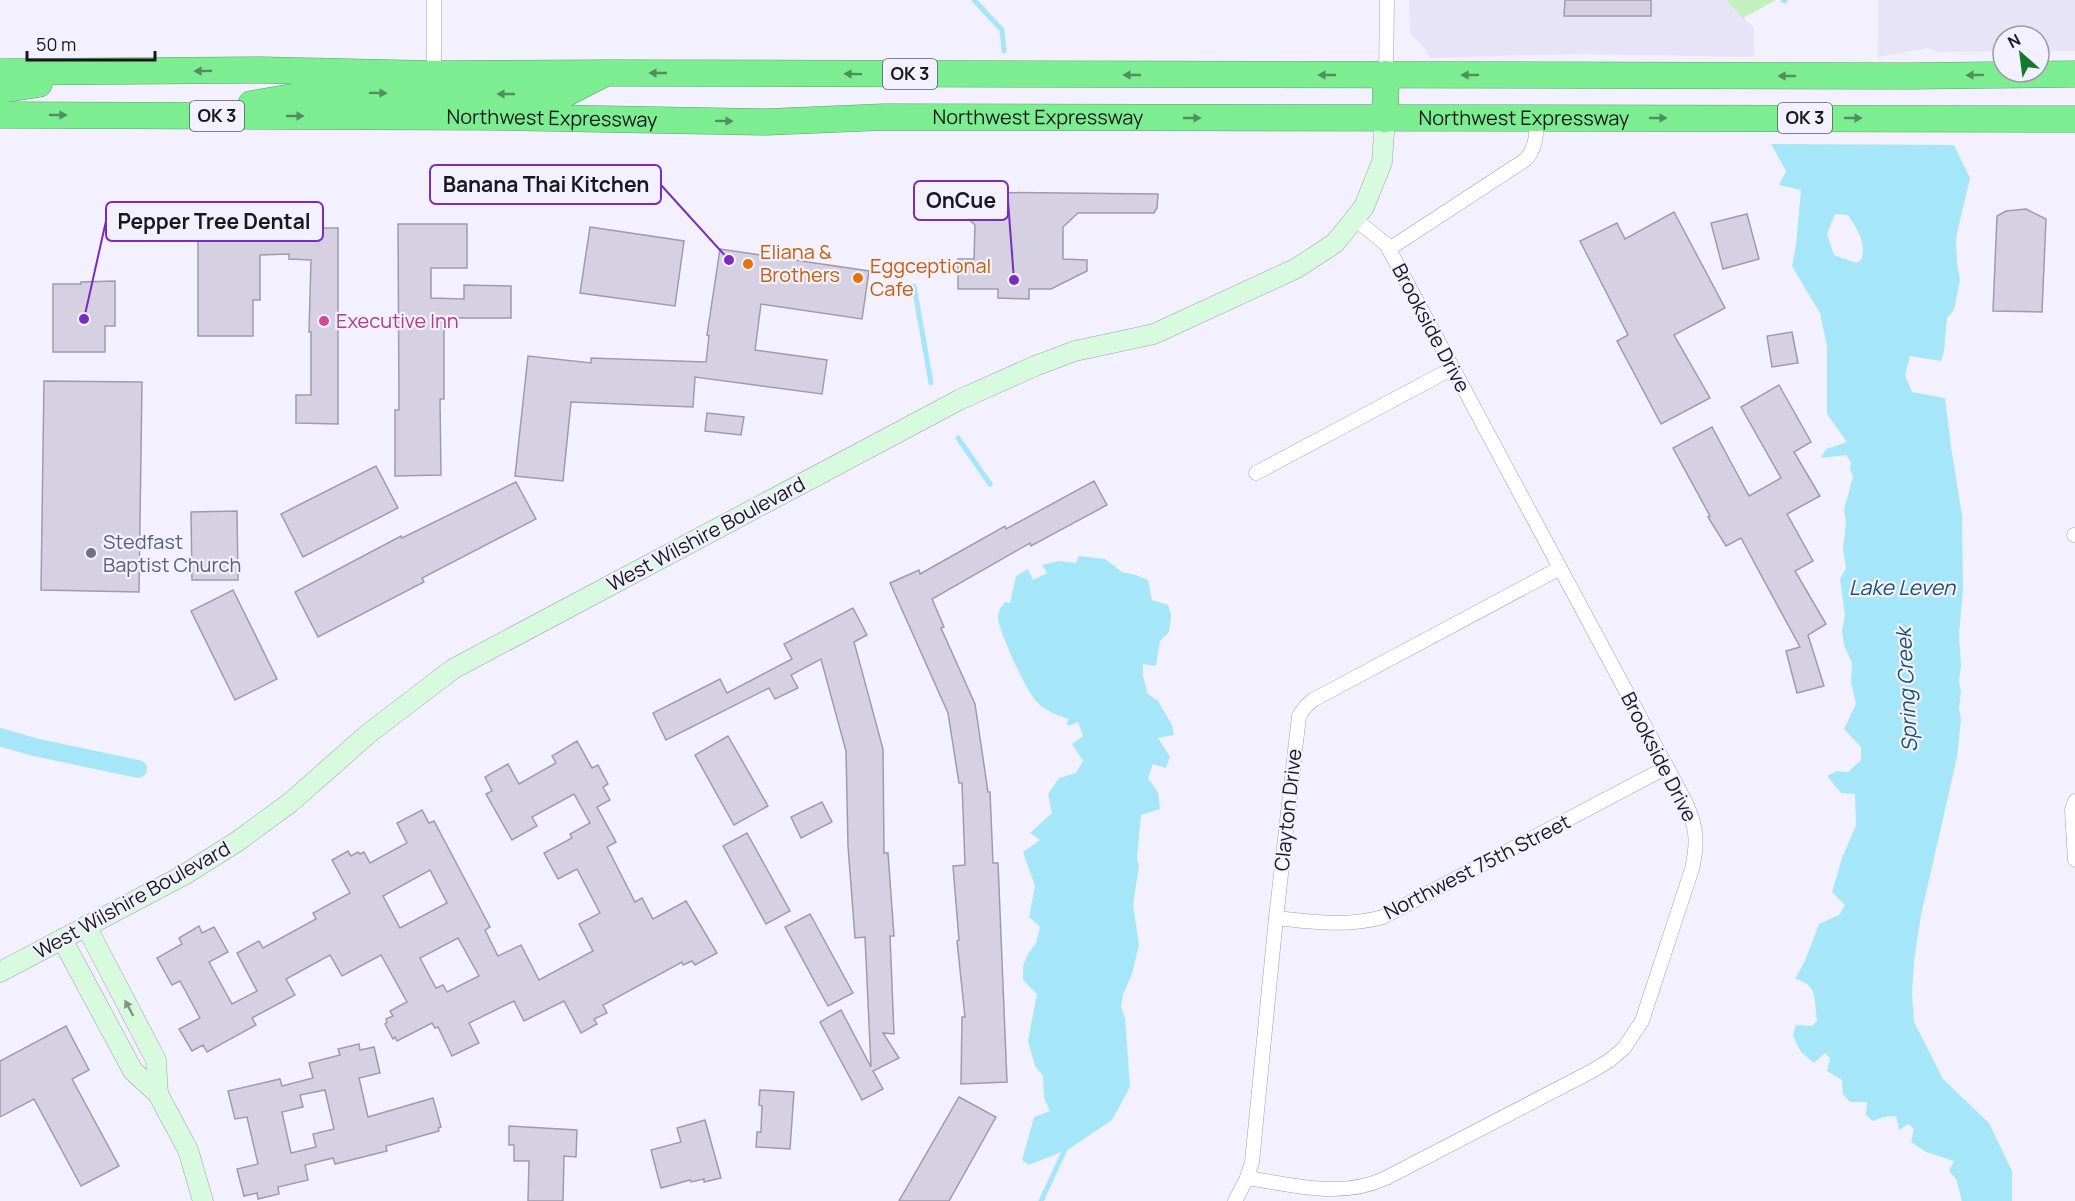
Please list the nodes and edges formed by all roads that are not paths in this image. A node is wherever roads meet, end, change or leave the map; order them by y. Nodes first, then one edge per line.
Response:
1 (434, 0) edge
2 (1387, 0) edge
3 (0, 72) edge
4 (110, 72) junction
5 (1386, 74) junction
6 (2075, 74) edge
7 (0, 90) edge
8 (434, 95) junction
9 (0, 115) edge
10 (1537, 117) junction
11 (1385, 119) junction
12 (2075, 119) edge
13 (1356, 220) junction
14 (1389, 249) junction
15 (1453, 368) junction
16 (1256, 473) dead end
17 (1560, 568) junction
18 (1667, 767) junction
19 (2075, 801) edge
20 (2075, 860) edge
21 (1276, 918) junction
22 (86, 926) junction
23 (62, 939) junction
24 (0, 972) edge
25 (158, 1094) junction
26 (1247, 1178) junction
27 (1363, 1194) edge
28 (203, 1201) edge
29 (1235, 1201) edge

1 - 8 street
2 - 5 street
3 - 4 highway, Northwest Expressway / OK 3
4 - 7 highway
8 -> 4 highway, Northwest Expressway / OK 3
6 -> 5 highway, Northwest Expressway / OK 3
5 -> 8 highway, Northwest Expressway / OK 3
5 - 11 highway
9 -> 8 highway, Northwest Expressway / OK 3
8 -> 11 highway, Northwest Expressway / OK 3
10 - 11 highway, Northwest Expressway / OK 3
10 -> 12 highway, Northwest Expressway / OK 3
10 - 14 street
11 - 13 main road, West Wilshire Boulevard
13 - 14 street, Brookside Drive
13 - 22 main road, West Wilshire Boulevard
14 - 15 street, Brookside Drive
15 - 16 street
15 - 17 street, Brookside Drive
17 - 18 street, Brookside Drive
17 - 21 street, Clayton Drive
18 - 21 street, Northwest 75th Street
18 - 27 street, Brookside Drive
19 - 20 street
21 - 26 street, Clayton Drive
22 - 23 main road, West Wilshire Boulevard
25 -> 22 main road
23 - 24 main road, West Wilshire Boulevard
23 - 25 main road
25 - 28 main road
26 - 27 street, Brookside Drive
26 - 29 street, Clayton Drive

